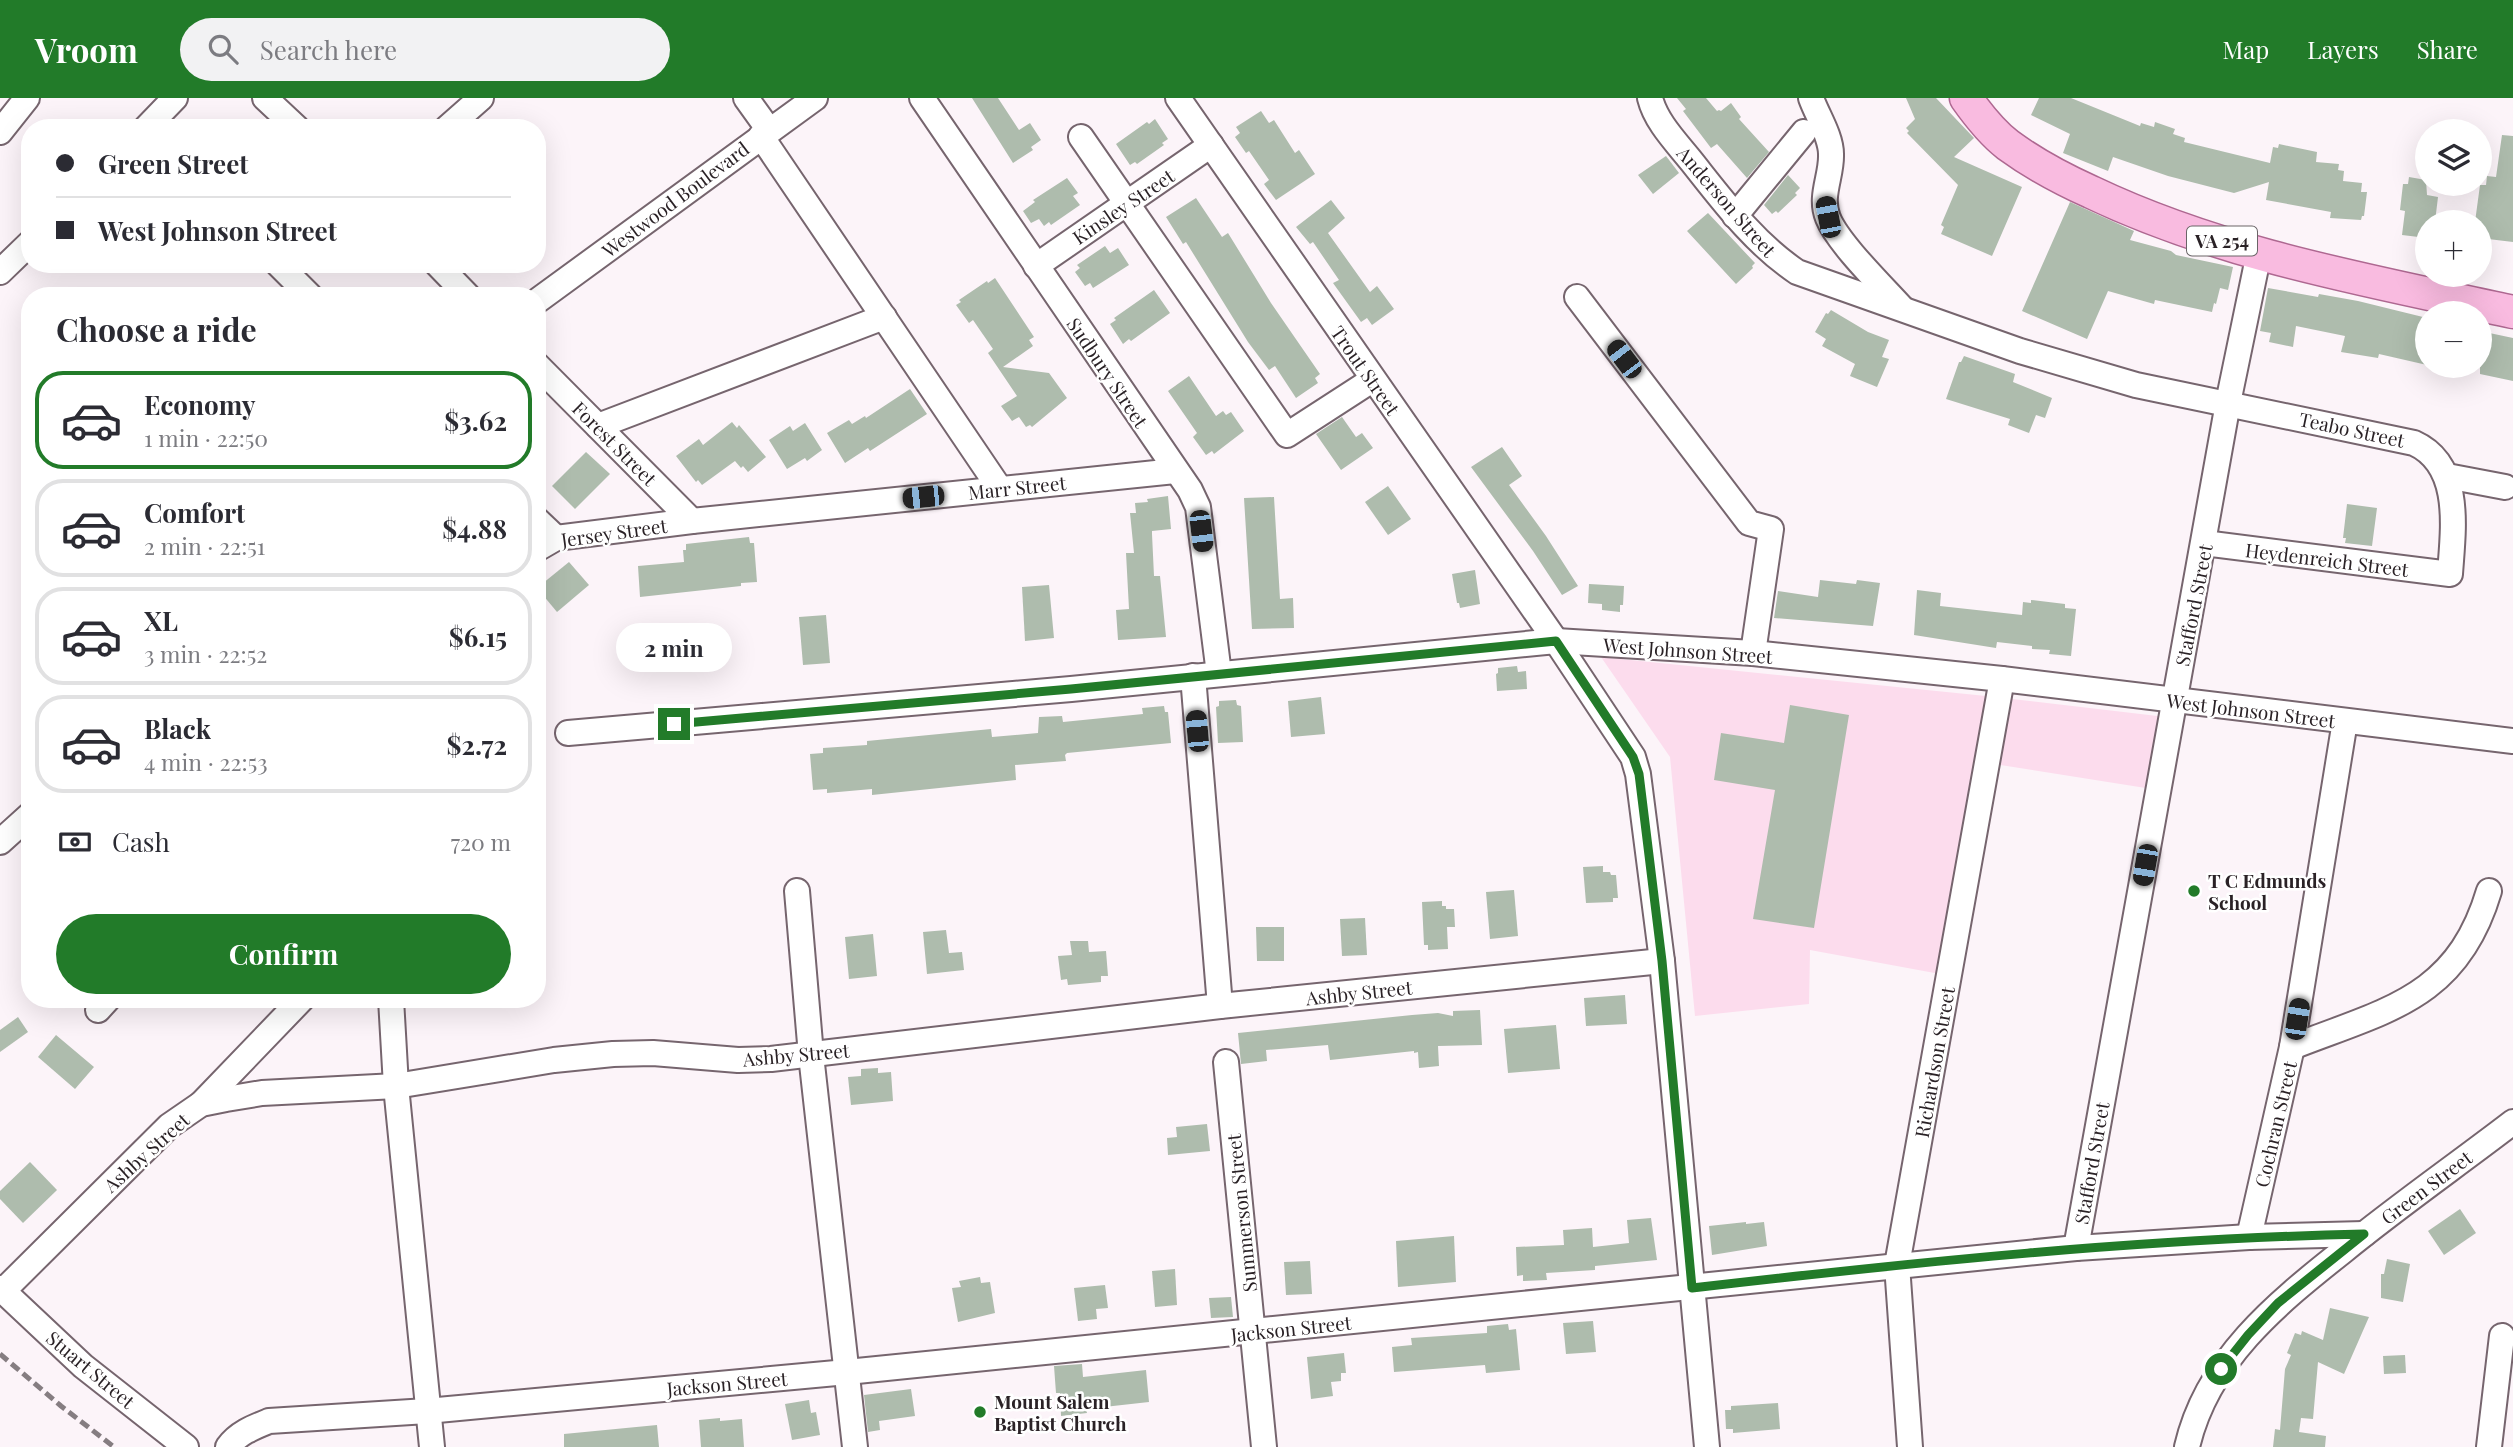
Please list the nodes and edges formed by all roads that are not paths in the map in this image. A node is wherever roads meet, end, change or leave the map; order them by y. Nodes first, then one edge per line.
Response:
1 (27, 98) edge
2 (175, 98) edge
3 (265, 98) edge
4 (481, 98) edge
5 (746, 98) edge
6 (815, 98) edge
7 (922, 98) edge
8 (1178, 98) edge
9 (1650, 98) edge
10 (1811, 98) edge
11 (1966, 98) edge
12 (155, 119) edge
13 (287, 119) edge
14 (457, 119) edge
15 (0, 132) edge
16 (1804, 132) dead end
17 (765, 133) junction
18 (1081, 137) dead end
19 (1211, 145) junction
20 (1127, 204) junction
21 (1735, 216) junction
22 (21, 252) edge
23 (2259, 253) junction
24 (1036, 266) junction
25 (0, 272) edge
26 (287, 273) edge
27 (446, 273) edge
28 (301, 287) edge
29 (459, 287) edge
30 (546, 295) edge
31 (1577, 297) dead end
32 (1903, 310) junction
33 (2513, 312) edge
34 (884, 317) junction
35 (546, 374) edge
36 (1372, 380) junction
37 (2228, 402) junction
38 (598, 426) junction
39 (1175, 471) junction
40 (2447, 476) junction
41 (2505, 487) dead end
42 (999, 489) junction
43 (692, 521) junction
44 (2204, 543) junction
45 (547, 544) edge
46 (1556, 641) junction
47 (1754, 653) junction
48 (1219, 674) junction
49 (1193, 676) junction
50 (2002, 679) junction
51 (2175, 701) junction
52 (2345, 721) junction
53 (568, 733) dead end
54 (2513, 741) edge
55 (21, 823) edge
56 (0, 842) edge
57 (797, 891) dead end
58 (2489, 891) dead end
59 (1662, 961) junction
60 (1220, 1006) junction
61 (293, 1008) edge
62 (392, 1008) edge
63 (2292, 1046) junction
64 (811, 1055) junction
65 (1226, 1062) dead end
66 (396, 1086) junction
67 (201, 1104) junction
68 (2513, 1122) edge
69 (2364, 1234) junction
70 (2249, 1237) junction
71 (2076, 1248) junction
72 (1897, 1265) junction
73 (1692, 1288) junction
74 (1, 1289) edge
75 (1253, 1332) junction
76 (2502, 1336) dead end
77 (847, 1372) junction
78 (427, 1411) junction
79 (186, 1447) edge
80 (228, 1447) edge
81 (432, 1447) edge
82 (855, 1447) edge
83 (1264, 1447) edge
84 (1707, 1447) edge
85 (1910, 1447) edge
86 (2187, 1447) edge
87 (2489, 1447) edge

1 - 15 street
2 - 12 street
3 - 13 street
4 - 14 street
5 - 17 street
6 - 17 street, Westwood Boulevard
7 - 24 street, Sudbury Street
8 - 19 street, Trout Street
9 - 21 street, Anderson Street
10 - 32 street, Anderson Street
11 - 23 main road, VA 254
16 - 21 street
17 - 30 street, Westwood Boulevard
17 - 34 street
18 - 20 street
19 - 20 street, Kinsley Street
19 - 36 street, Trout Street
20 - 24 street, Kinsley Street
20 - 36 street
21 - 32 street, Anderson Street
22 - 25 street
23 - 33 main road, VA 254
23 - 37 street, Stafford Street
24 - 39 street, Sudbury Street
26 - 28 street
27 - 29 street
31 - 47 street
32 - 37 street, Anderson Street
34 - 38 street
34 - 42 street
35 - 38 street, Forest Street
36 - 46 street, Trout Street
37 - 40 street, Teabo Street
37 - 44 street, Stafford Street
38 - 43 street, Forest Street
39 - 42 street, Marr Street
39 - 48 street, Sudbury Street
40 - 41 street
40 - 44 street, Heydenreich Street
42 - 43 street, Marr Street
43 - 45 street, Jersey Street
44 - 51 street, Stafford Street
46 - 47 street, West Johnson Street
46 - 48 street, West Johnson Street
46 - 59 street, Trout Street
47 - 50 street, West Johnson Street
48 - 49 street, West Johnson Street
49 - 53 street, West Johnson Street
49 - 60 street
50 - 51 street, West Johnson Street
50 - 72 street, Richardson Street
51 - 52 street, West Johnson Street
51 - 71 street, Stafford Street
52 - 54 street, West Johnson Street
52 - 63 street, Cochran Street
55 - 56 street
57 - 64 street
58 - 63 street
59 - 60 street, Ashby Street
59 - 73 street, Trout Street
60 - 64 street, Ashby Street
61 - 67 street
62 - 66 street
63 - 70 street, Cochran Street
64 - 66 street, Ashby Street
64 - 77 street
65 - 75 street, Summerson Street
66 - 67 street, Ashby Street
66 - 78 street
67 - 74 street, Ashby Street
68 - 69 street, Green Street
69 - 70 street, Jackson Street
69 - 86 street, Green Street
70 - 71 street, Jackson Street
71 - 72 street, Jackson Street
72 - 73 street, Jackson Street
72 - 85 street, Richardson Street
73 - 75 street, Jackson Street
73 - 84 street, Trout Street
74 - 79 street, Stuart Street
75 - 77 street, Jackson Street
75 - 83 street, Summerson Street
76 - 87 street
77 - 78 street, Jackson Street
77 - 82 street
78 - 80 street, Jackson Street
78 - 81 street

